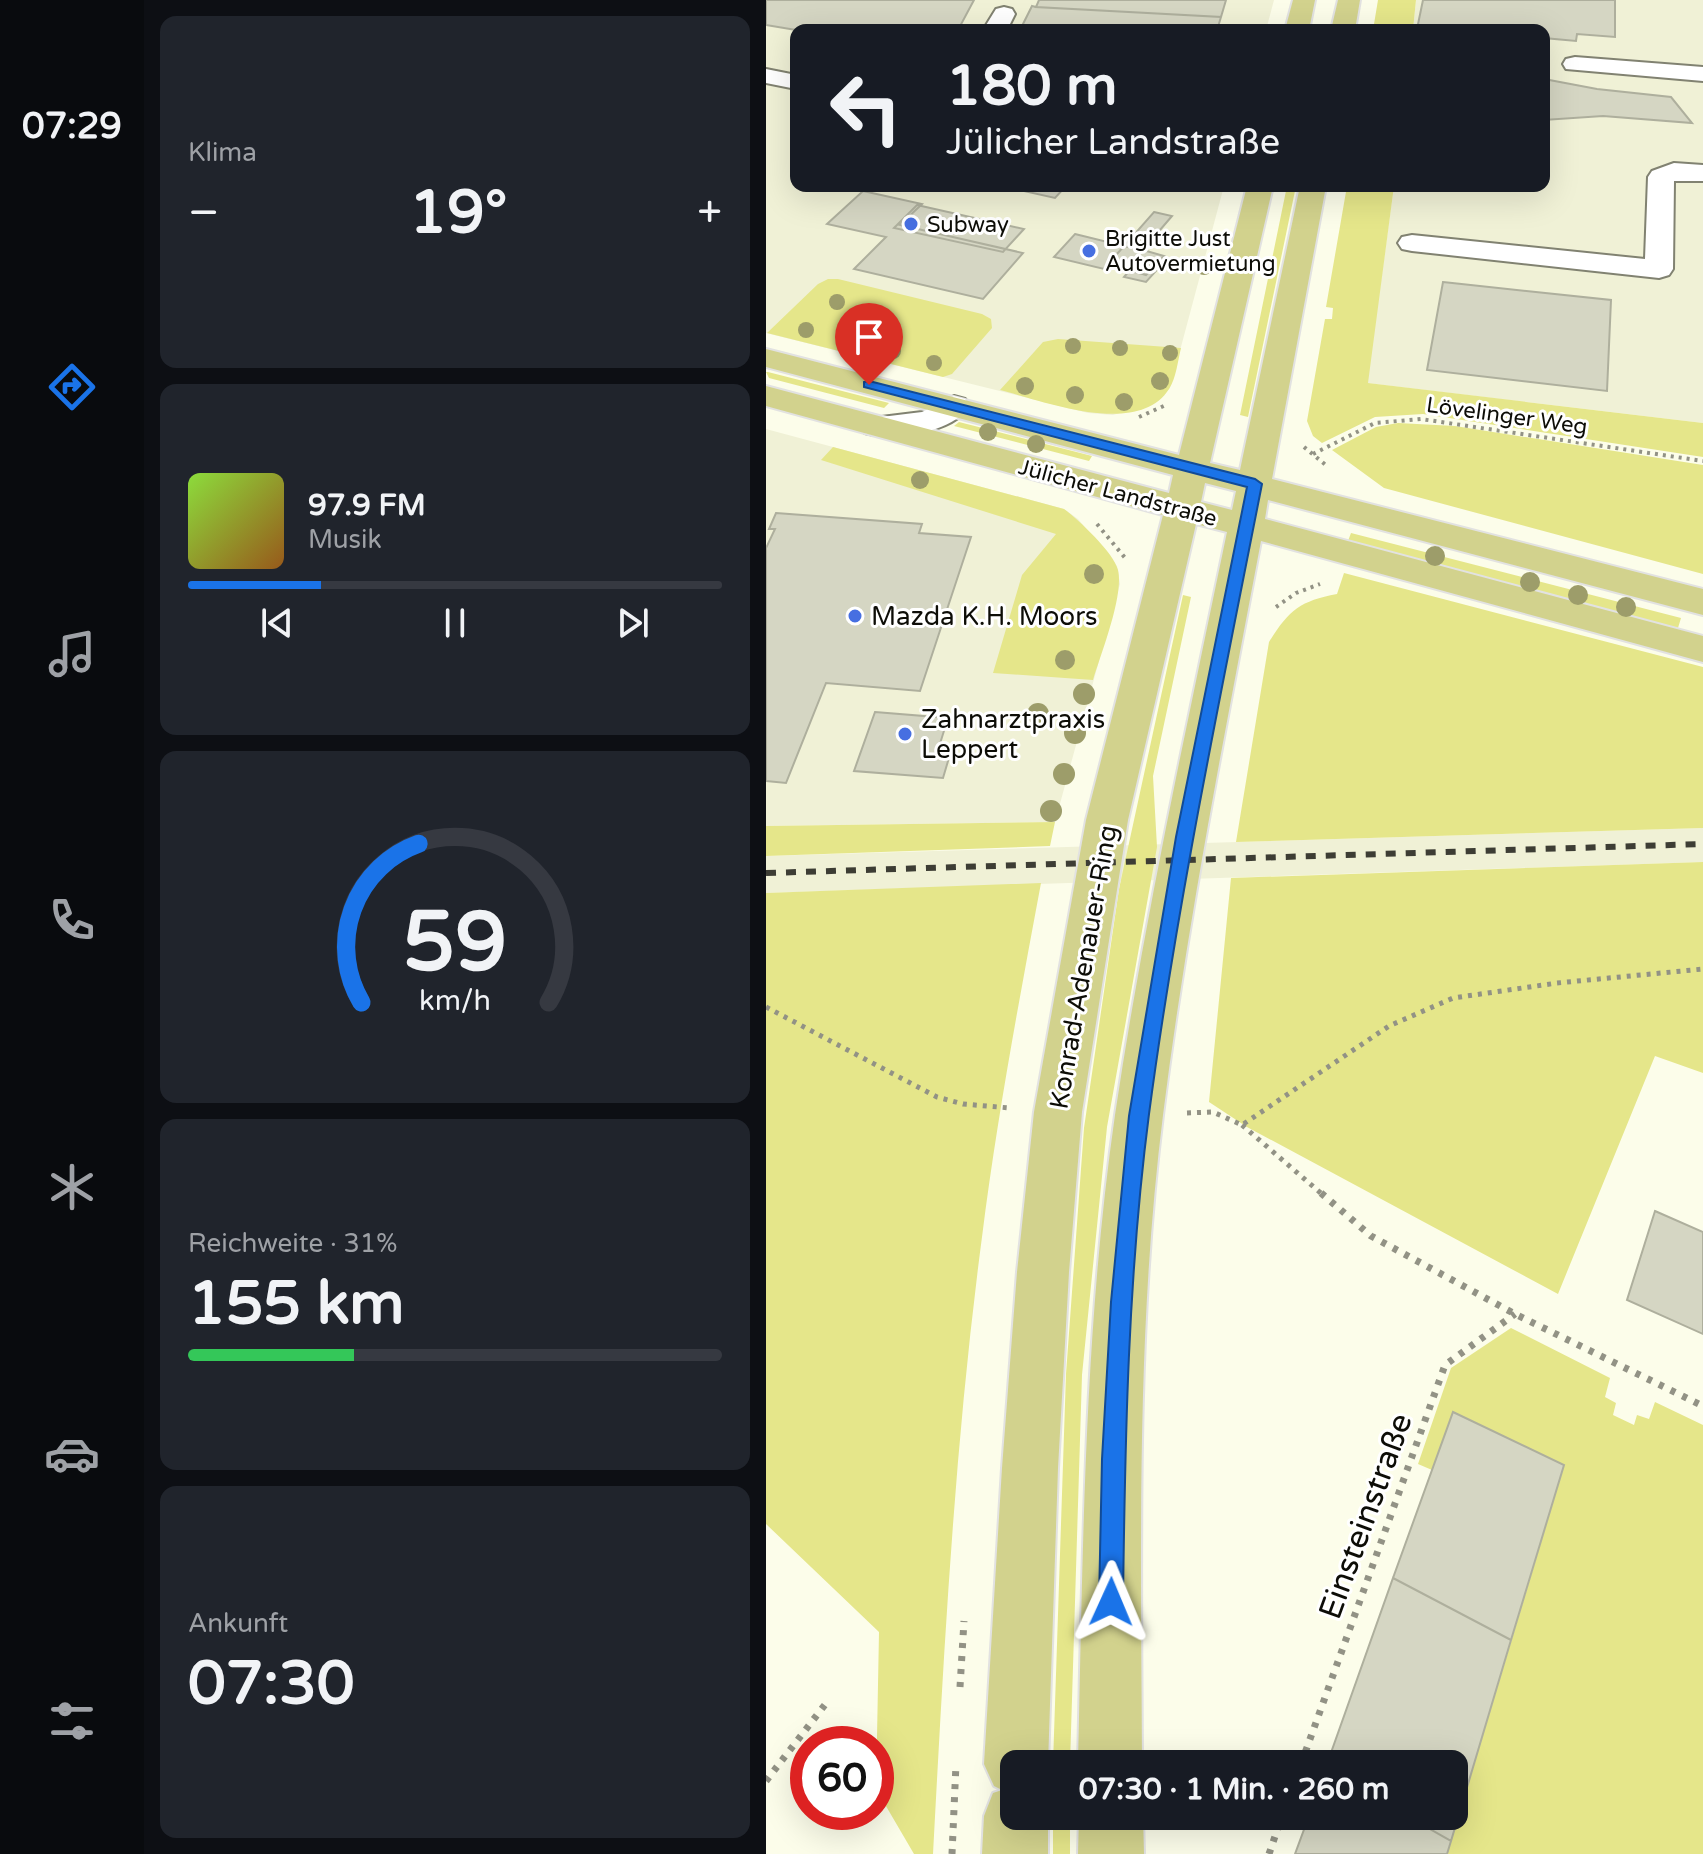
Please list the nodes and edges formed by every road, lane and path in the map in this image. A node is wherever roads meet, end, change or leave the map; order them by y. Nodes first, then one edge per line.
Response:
1 (1304, 0) edge
2 (1349, 0) edge
3 (1298, 24) edge
4 (1344, 24) edge
5 (1575, 64) dead end
6 (1703, 74) edge
7 (766, 76) edge
8 (790, 81) edge
9 (1703, 173) edge
10 (1259, 192) edge
11 (1312, 192) edge
12 (1412, 243) dead end
13 (766, 358) edge
14 (766, 396) edge
15 (1167, 404) dead end
16 (954, 406) junction
17 (1130, 420) dead end
18 (876, 426) junction
19 (1313, 454) dead end
20 (1703, 461) edge
21 (1255, 484) junction
22 (1188, 489) junction
23 (1246, 527) junction
24 (1324, 583) dead end
25 (1703, 602) edge
26 (1269, 615) dead end
27 (1703, 649) edge
28 (1703, 969) edge
29 (766, 1007) edge
30 (1185, 1097) dead end
31 (1058, 1112) junction
32 (1242, 1125) junction
33 (1515, 1314) junction
34 (1703, 1406) edge
35 (827, 1702) dead end
36 (1017, 1750) edge
37 (1110, 1750) edge
38 (1306, 1750) edge
39 (766, 1781) edge
40 (1016, 1830) edge
41 (1111, 1830) edge
42 (1277, 1830) edge
43 (1015, 1854) edge
44 (1111, 1854) edge
45 (1269, 1854) edge

1 - 3 main road
2 - 4 main road
5 - 6 street
7 - 8 street
9 - 12 street
10 - 22 main road, Konrad-Adenauer-Ring
11 - 21 main road
13 - 16 main road, Jülicher Landstraße
14 - 18 main road, Jülicher Landstraße
15 - 17 path
16 - 18 street
16 - 22 main road, Jülicher Landstraße
18 - 22 main road, Jülicher Landstraße
19 - 20 path, Lövelinger Weg
21 - 22 main road, Jülicher Landstraße
21 - 23 main road
21 - 25 main road, Jülicher Landstraße
22 - 23 main road, Jülicher Landstraße
22 - 31 main road, Konrad-Adenauer-Ring
23 - 27 main road, Jülicher Landstraße
23 - 37 main road
24 - 26 path
28 - 32 path
29 - 31 path
30 - 32 path
31 - 36 main road, Konrad-Adenauer-Ring
32 - 33 path
33 - 34 path
33 - 38 path, Einsteinstraße
35 - 39 path
40 - 43 main road
41 - 44 main road
42 - 45 path

